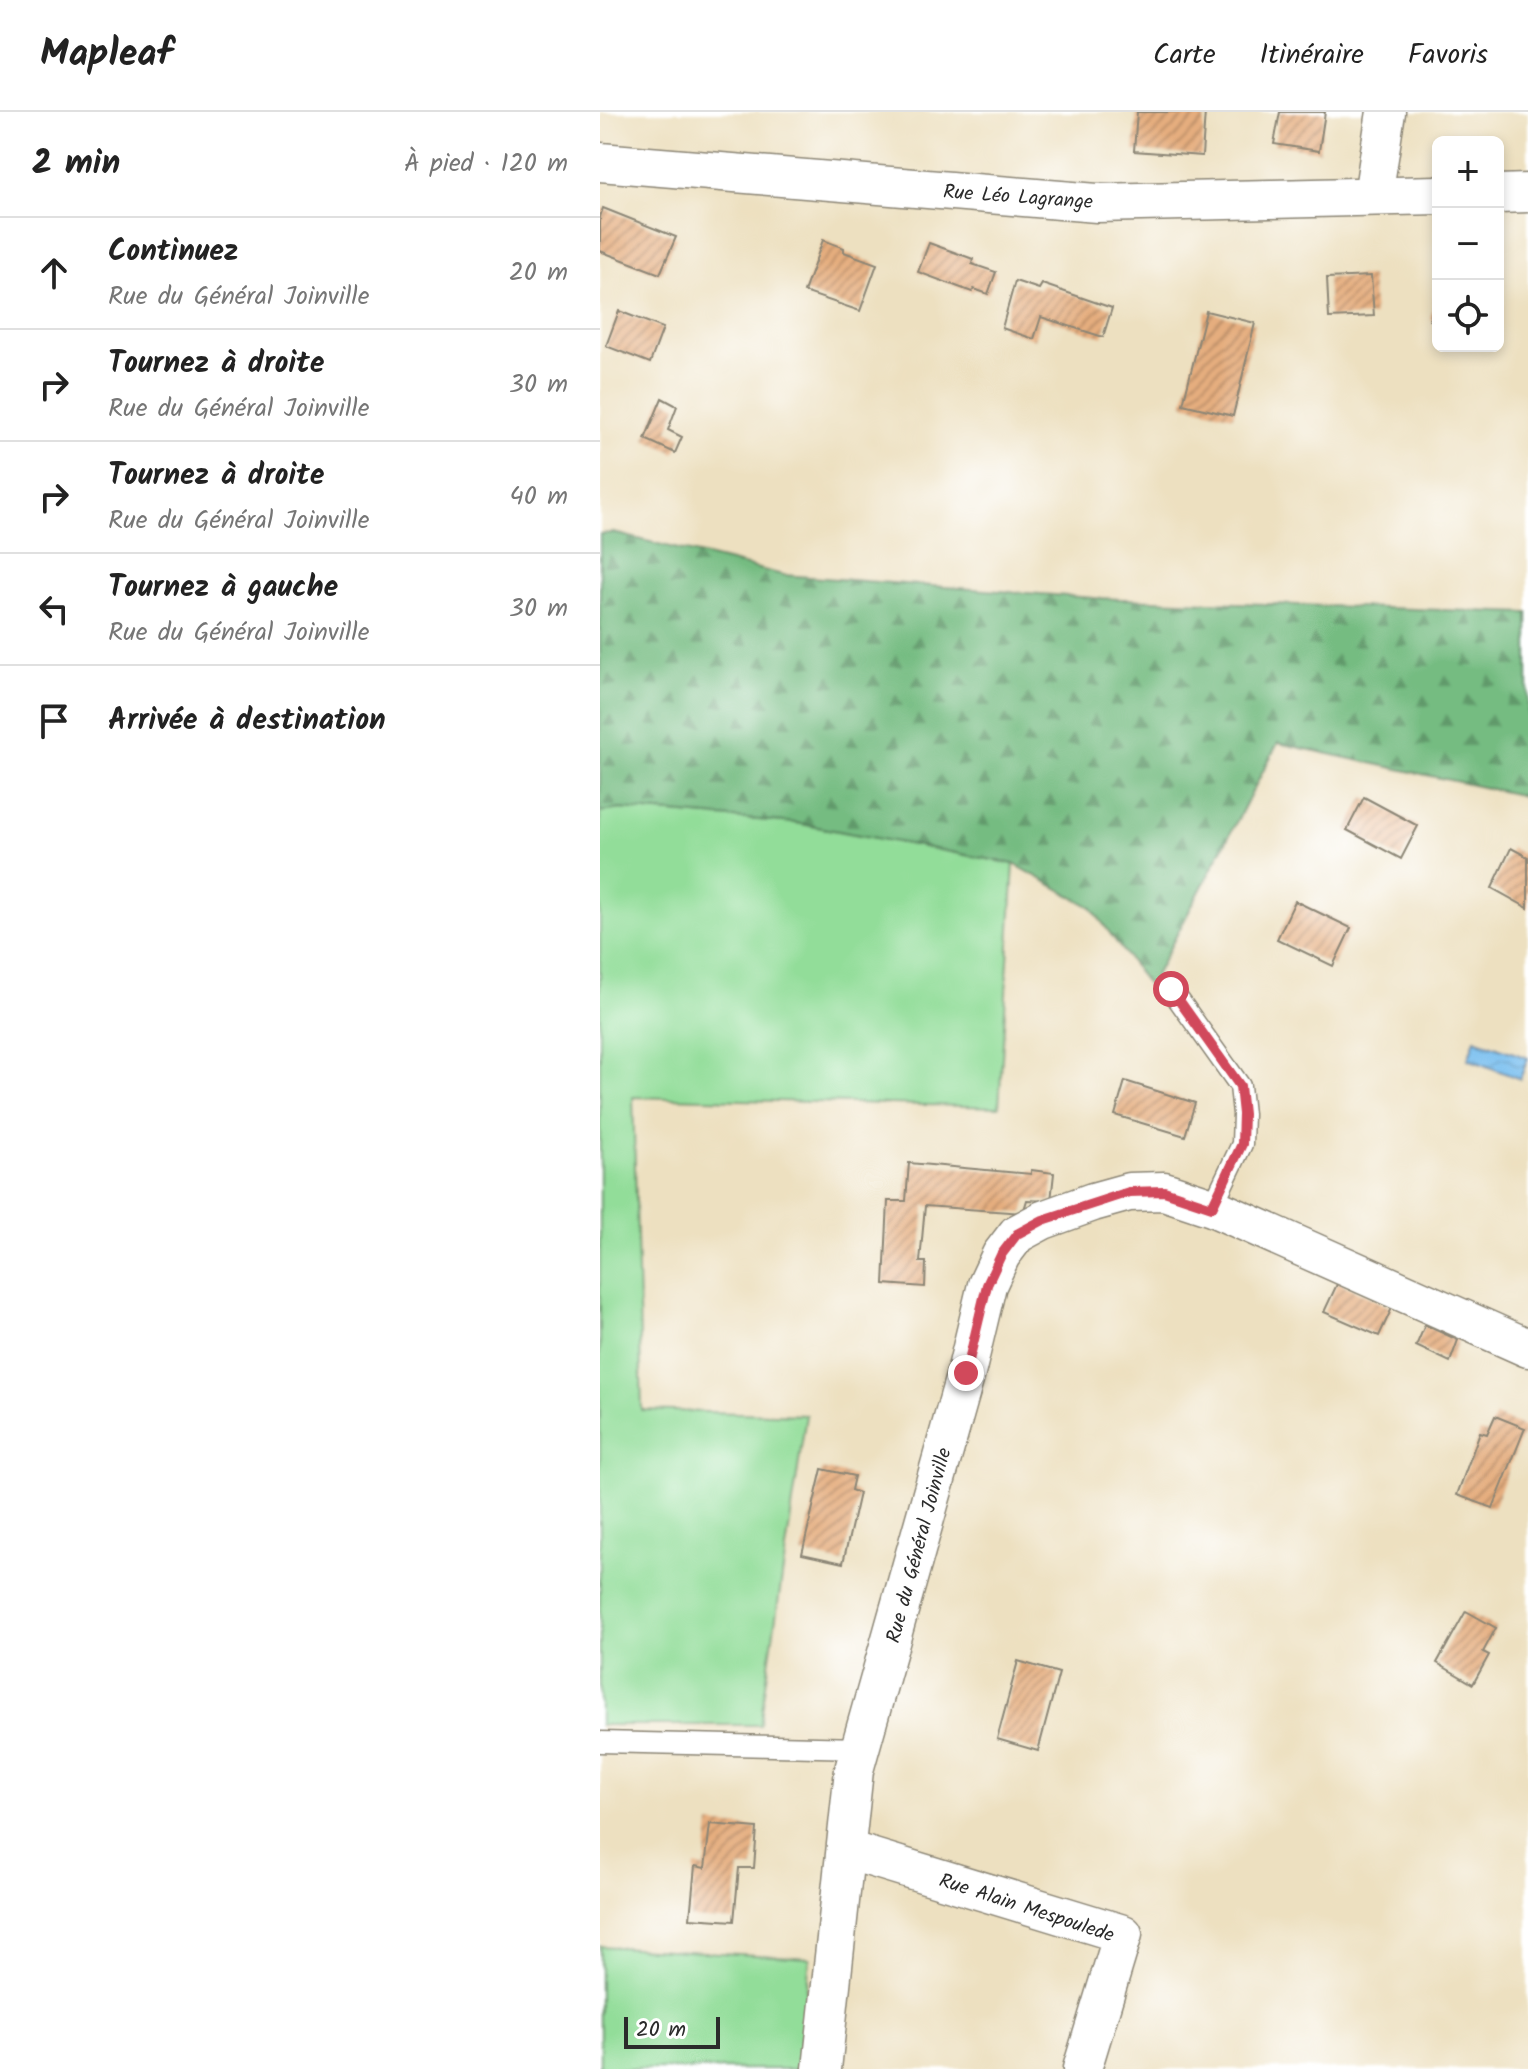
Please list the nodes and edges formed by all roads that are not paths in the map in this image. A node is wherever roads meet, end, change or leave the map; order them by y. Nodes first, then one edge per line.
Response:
1 (1386, 112) edge
2 (600, 162) edge
3 (1528, 193) edge
4 (1504, 194) edge
5 (1432, 195) edge
6 (1373, 196) junction
7 (1171, 989) dead end
8 (1212, 1207) junction
9 (1528, 1348) edge
10 (600, 1742) edge
11 (861, 1748) junction
12 (847, 1850) junction
13 (822, 2069) edge
14 (1082, 2069) edge

1 - 6 street
2 - 6 street, Rue Léo Lagrange
3 - 4 street
5 - 6 street, Rue Léo Lagrange
7 - 8 lane
8 - 9 street, Rue du Général Joinville
8 - 11 street, Rue du Général Joinville
10 - 11 lane
11 - 12 street, Rue du Général Joinville
12 - 13 street, Rue du Général Joinville
12 - 14 street, Rue Alain Mespoulede

